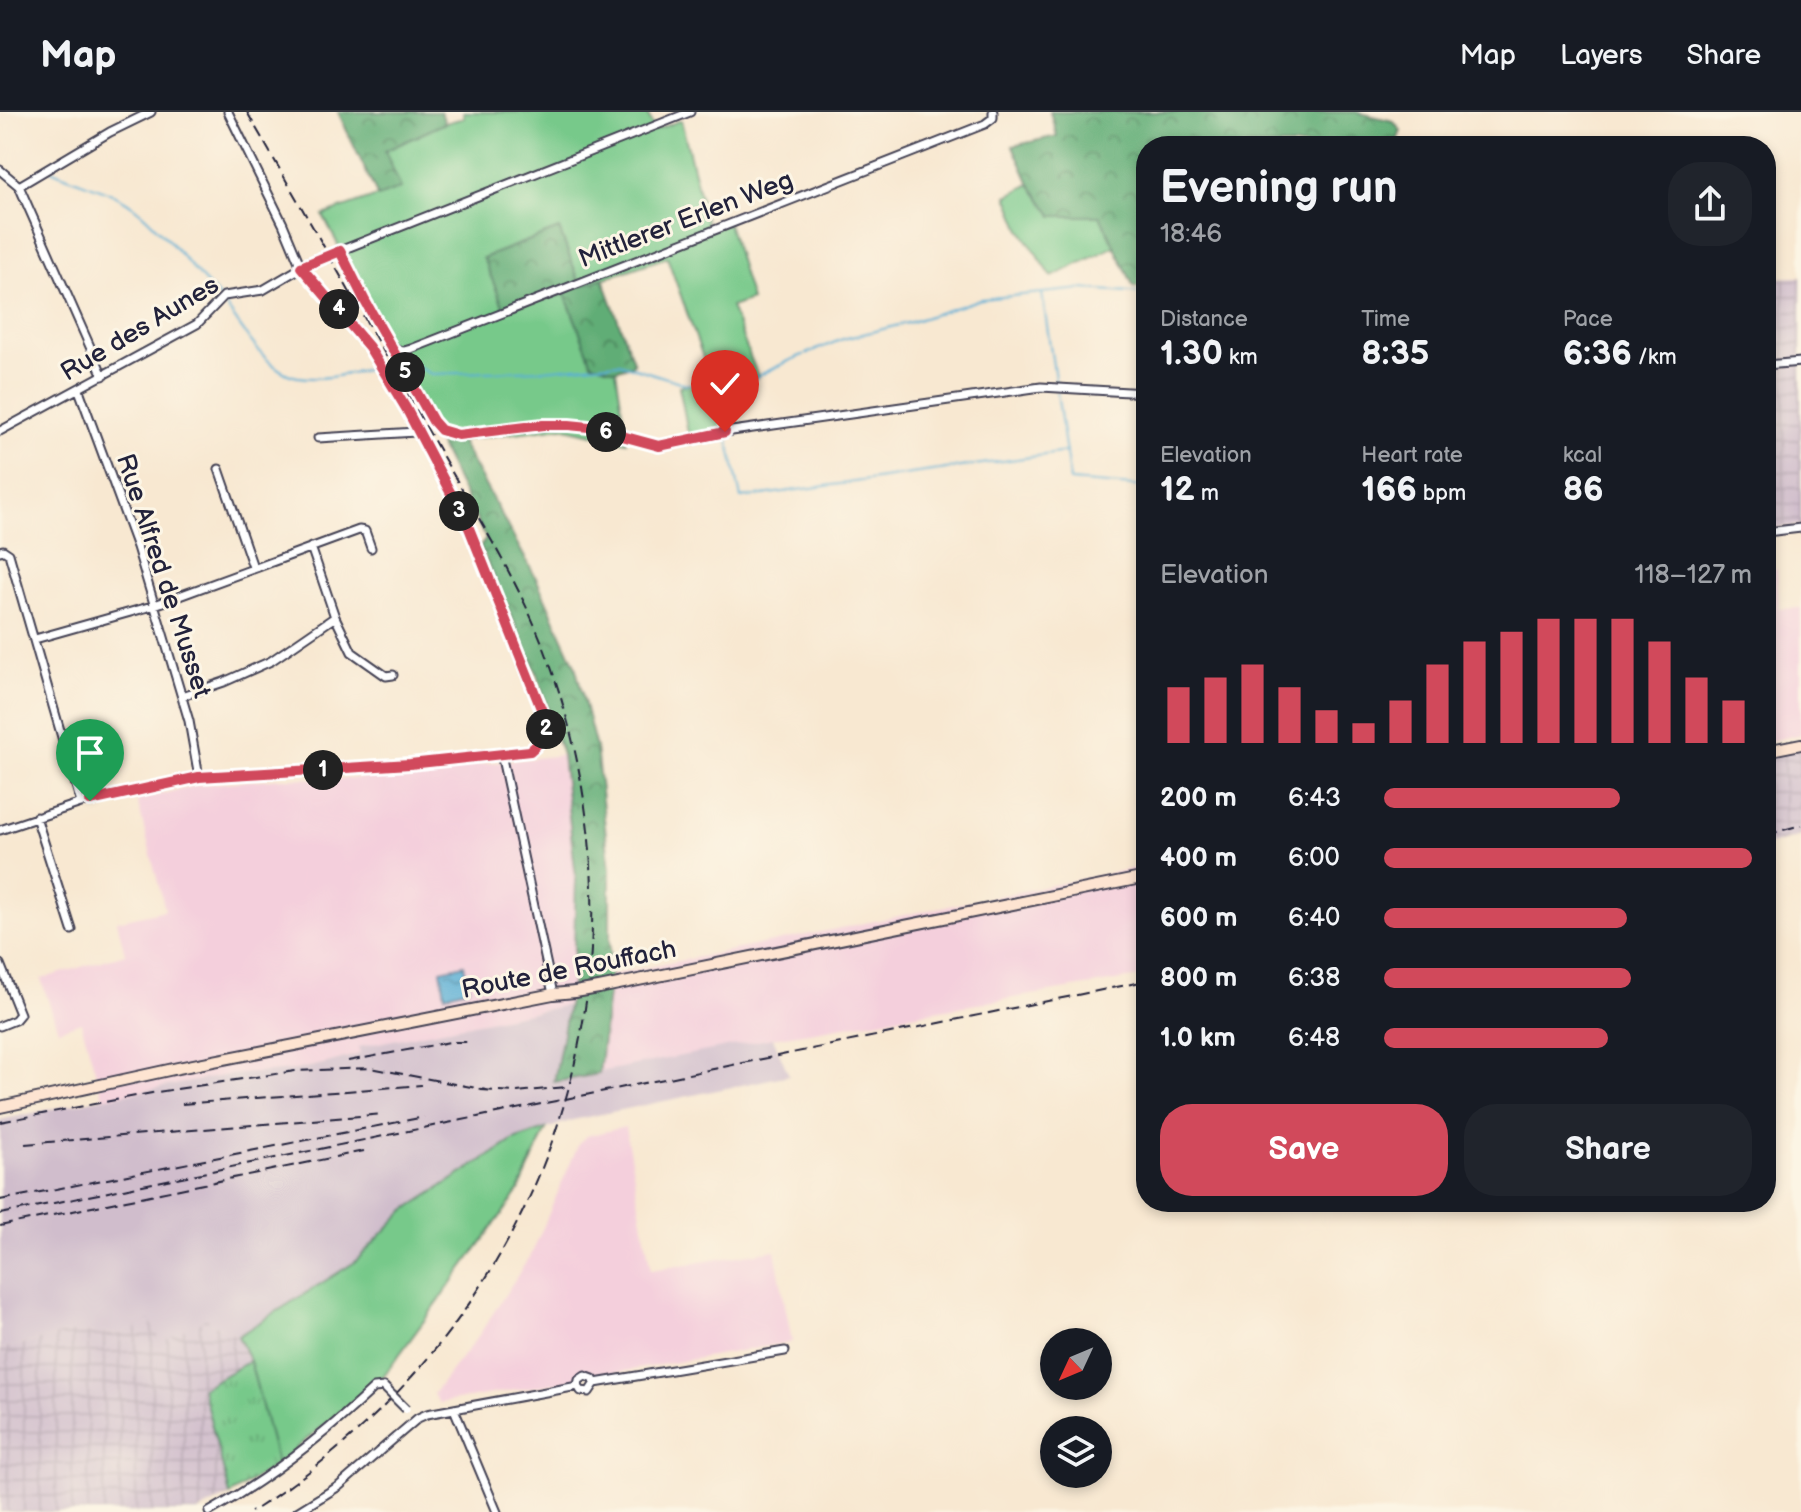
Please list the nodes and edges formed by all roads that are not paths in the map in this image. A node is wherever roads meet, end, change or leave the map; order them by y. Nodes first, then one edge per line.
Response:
1 (151, 112) edge
2 (228, 112) edge
3 (690, 112) edge
4 (993, 115) edge
5 (0, 170) edge
6 (19, 186) junction
7 (340, 251) junction
8 (301, 267) junction
9 (391, 349) junction
10 (1801, 362) edge
11 (1776, 364) edge
12 (103, 376) junction
13 (79, 390) junction
14 (1136, 392) edge
15 (0, 431) edge
16 (416, 432) junction
17 (318, 438) dead end
18 (219, 469) dead end
19 (1801, 528) edge
20 (1776, 531) edge
21 (311, 547) junction
22 (371, 548) dead end
23 (2, 550) edge
24 (253, 567) junction
25 (152, 606) junction
26 (335, 617) junction
27 (35, 639) junction
28 (393, 675) dead end
29 (182, 696) junction
30 (1801, 744) edge
31 (1776, 749) edge
32 (501, 754) junction
33 (199, 777) junction
34 (81, 803) junction
35 (36, 817) junction
36 (0, 830) edge
37 (1136, 879) edge
38 (72, 930) dead end
39 (0, 964) edge
40 (553, 994) junction
41 (0, 1026) edge
42 (0, 1107) edge
43 (785, 1351) dead end
44 (454, 1409) junction
45 (418, 1418) junction
46 (209, 1512) edge
47 (297, 1512) edge
48 (497, 1512) edge

1 - 6 street
2 - 8 street
3 - 7 street, Rue des Aunes
4 - 9 street, Mittlerer Erlen Weg
5 - 6 street
6 - 12 street
7 - 8 street, Rue des Aunes
7 - 9 street
8 - 12 street, Rue des Aunes
8 - 16 street
9 - 14 street
10 - 11 street
12 - 13 street, Rue des Aunes
13 - 15 street, Rue des Aunes
13 - 25 street, Rue Alfred de Musset
16 - 17 street
16 - 32 street
18 - 24 street
19 - 20 street
21 - 22 street
21 - 24 street
21 - 26 street
23 - 27 street
24 - 25 street
25 - 27 street
25 - 29 street, Rue Alfred de Musset
26 - 28 street
26 - 29 street
27 - 34 street
29 - 33 street, Rue Alfred de Musset
30 - 31 main road
32 - 33 street
32 - 40 street
33 - 34 street
34 - 35 street
35 - 36 street
35 - 38 street
37 - 40 main road, Route de Rouffach, bridge
39 - 41 street
40 - 42 main road, Route de Rouffach
43 - 44 street
44 - 45 street
44 - 48 street
45 - 46 street, bridge
45 - 47 street

